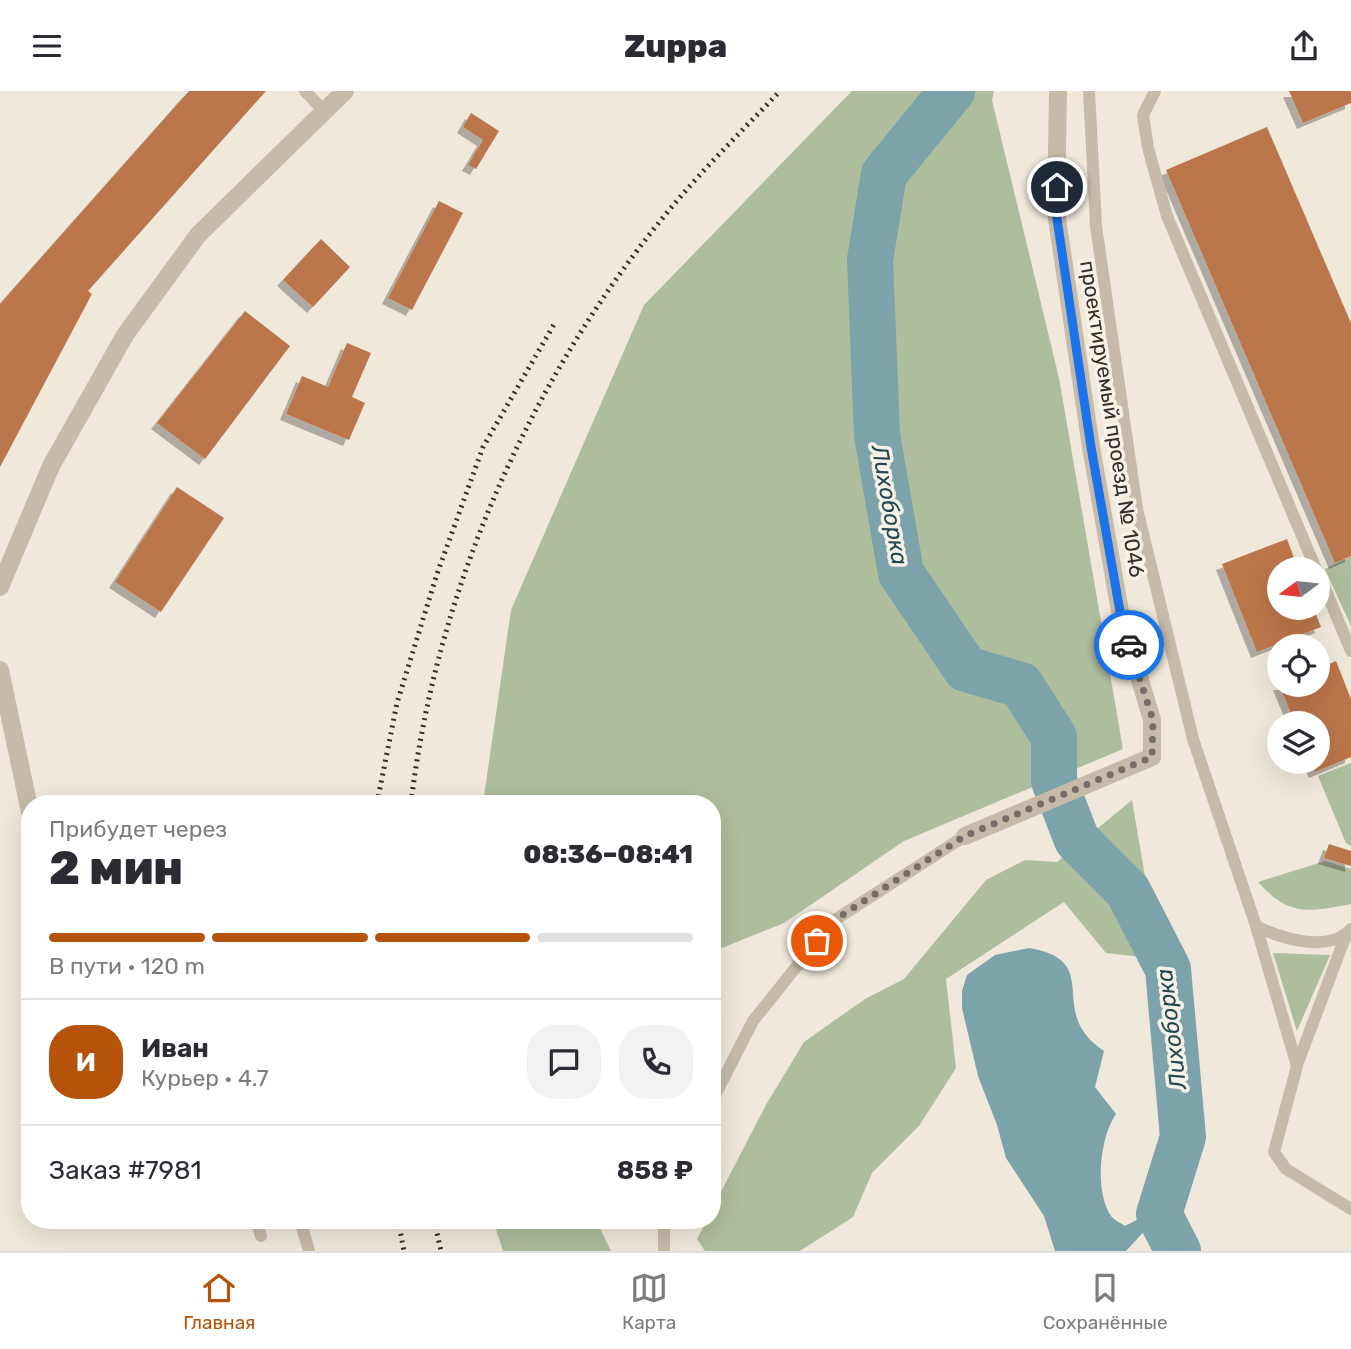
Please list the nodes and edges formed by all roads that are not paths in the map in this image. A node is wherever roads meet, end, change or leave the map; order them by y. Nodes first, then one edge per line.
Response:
1 (305, 91) edge
2 (345, 91) edge
3 (1058, 91) edge
4 (1089, 91) edge
5 (1155, 91) edge
6 (324, 111) junction
7 (1311, 557) edge
8 (1, 580) edge
9 (1330, 601) edge
10 (1351, 650) edge
11 (0, 670) edge
12 (26, 795) edge
13 (965, 836) joint
14 (1256, 926) junction
15 (1348, 932) edge
16 (1297, 1066) junction
17 (721, 1083) edge
18 (1351, 1209) edge
19 (259, 1229) edge
20 (303, 1229) edge
21 (664, 1229) edge
22 (261, 1236) dead end
23 (309, 1251) edge
24 (664, 1251) edge

1 - 6 lane
2 - 6 street
3 - 13 street, проектируемый проезд № 1046
4 - 14 lane
5 - 7 lane
6 - 8 street
9 - 10 lane
11 - 12 street
13 - 17 lane
14 - 15 lane
14 - 16 lane
15 - 16 lane
16 - 18 lane
19 - 22 lane
20 - 23 lane
21 - 24 lane

